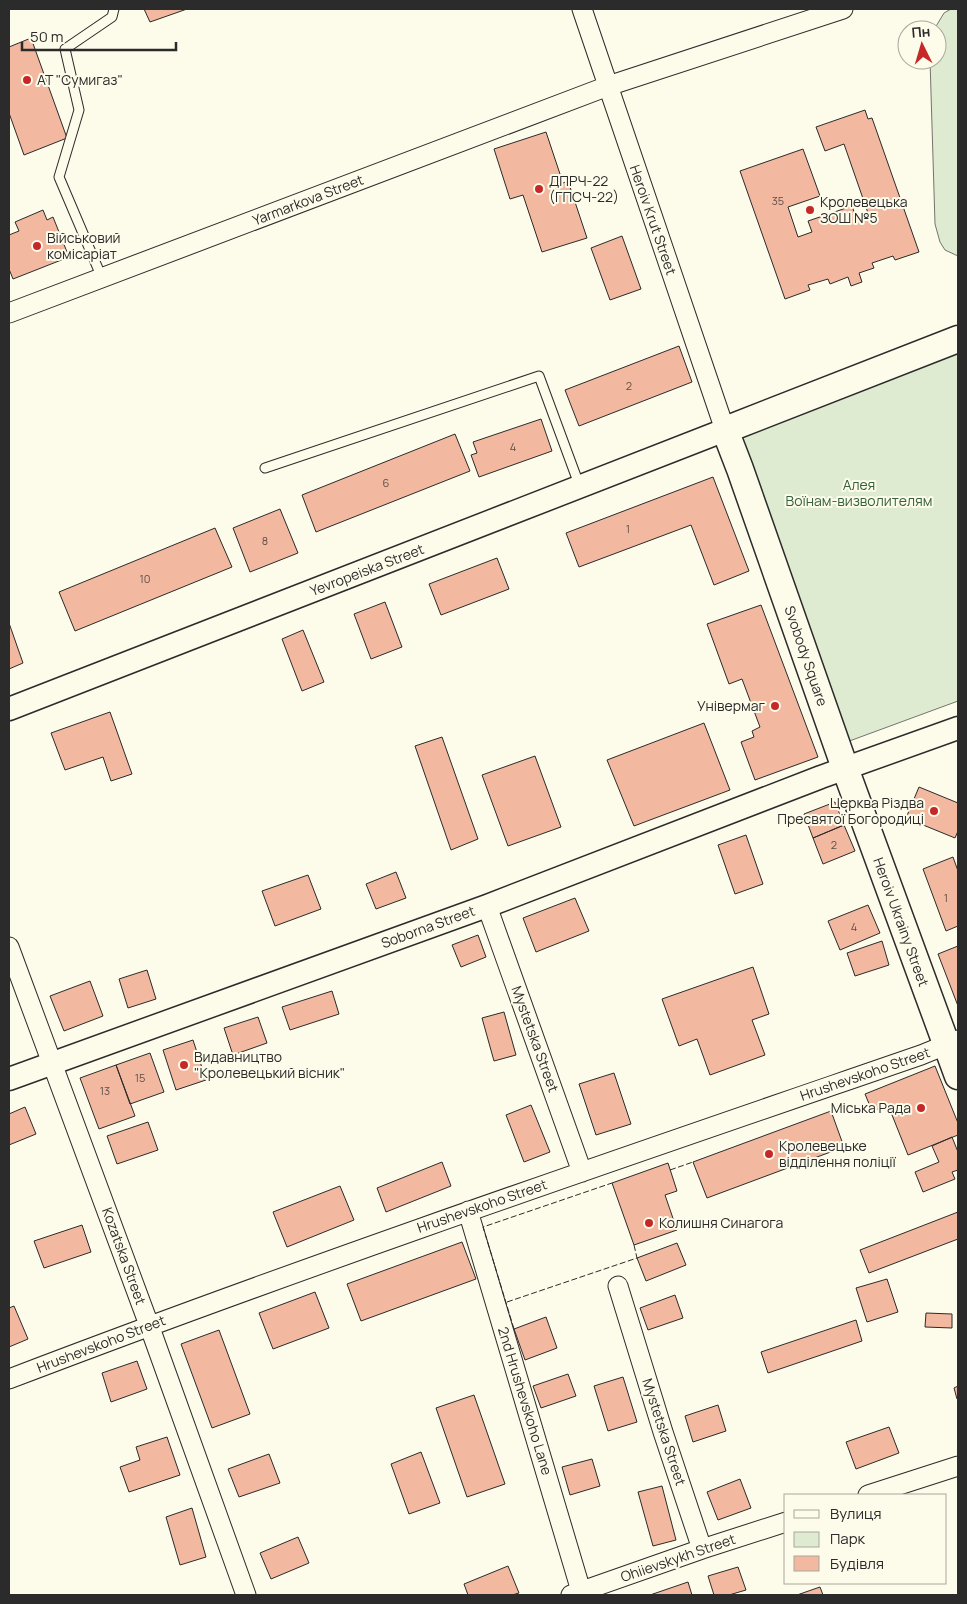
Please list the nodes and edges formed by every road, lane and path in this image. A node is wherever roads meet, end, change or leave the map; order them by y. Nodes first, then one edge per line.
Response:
1 (114, 9) edge
2 (582, 9) edge
3 (843, 9) edge
4 (608, 86) junction
5 (102, 278) junction
6 (9, 313) edge
7 (958, 339) edge
8 (726, 430) junction
9 (265, 468) dead end
10 (580, 487) junction
11 (9, 709) edge
12 (958, 728) edge
13 (845, 768) junction
14 (487, 906) junction
15 (9, 947) edge
16 (952, 1043) edge
17 (52, 1063) junction
18 (958, 1076) edge
19 (9, 1079) edge
20 (582, 1172) junction
21 (468, 1211) junction
22 (618, 1286) dead end
23 (149, 1325) junction
24 (9, 1379) edge
25 (958, 1466) edge
26 (871, 1494) edge
27 (784, 1523) edge
28 (702, 1549) junction
29 (576, 1593) edge
30 (246, 1595) edge

1 - 5 lane
2 - 4 street, Heroiv Krut Street
3 - 4 street, Yarmarkova Street
4 - 5 street, Yarmarkova Street
4 - 8 street, Heroiv Krut Street
5 - 6 street, Yarmarkova Street
7 - 8 main road
8 - 10 street, Yevropeiska Street
8 - 13 main road, Svobody Square
9 - 10 lane
10 - 11 street, Yevropeiska Street
12 - 13 street
13 - 14 street, Soborna Street
13 - 16 main road, Heroiv Ukrainy Street
14 - 17 street, Soborna Street
14 - 20 street, Mystetska Street
15 - 17 street, Kozatska Street
16 - 18 main road, Heroiv Ukrainy Street
16 - 20 street, Hrushevskoho Street
17 - 19 street, Soborna Street
17 - 23 street, Kozatska Street
20 - 21 street, Hrushevskoho Street
21 - 23 street, Hrushevskoho Street
21 - 29 street, 2nd Hrushevskoho Lane
22 - 28 street, Mystetska Street
23 - 24 street, Hrushevskoho Street
23 - 30 street, Kozatska Street
25 - 26 street
27 - 28 street, Ohiievskykh Street
28 - 29 street, Ohiievskykh Street

